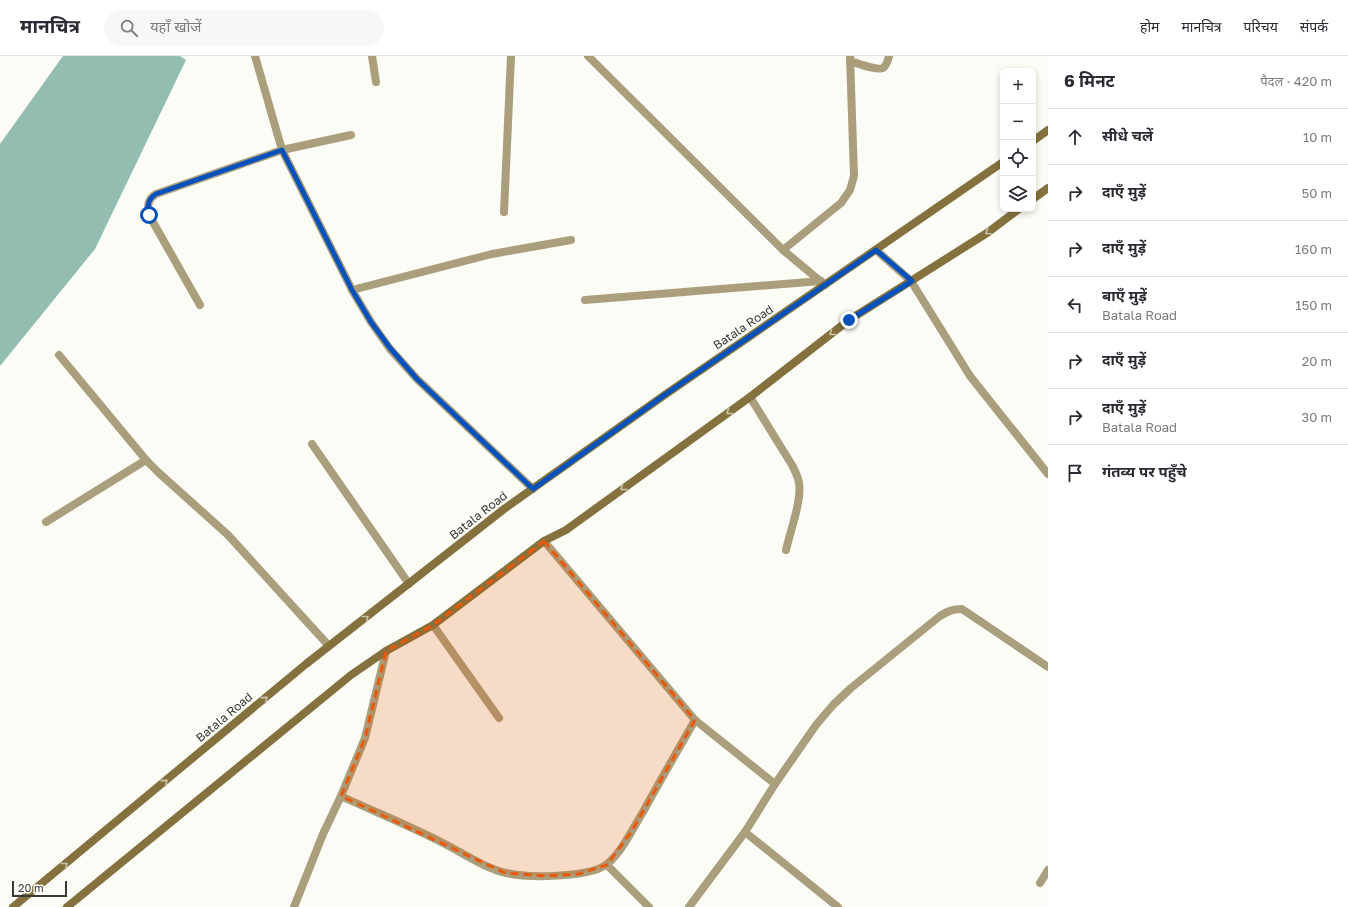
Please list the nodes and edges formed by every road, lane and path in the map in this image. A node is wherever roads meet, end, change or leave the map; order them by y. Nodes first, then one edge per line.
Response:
1 (255, 56) edge
2 (372, 56) edge
3 (511, 56) edge
4 (588, 56) edge
5 (889, 56) edge
6 (850, 59) edge
7 (376, 82) dead end
8 (1048, 130) edge
9 (351, 135) dead end
10 (1034, 140) edge
11 (282, 150) junction
12 (1000, 164) edge
13 (1048, 188) edge
14 (1036, 197) edge
15 (504, 212) dead end
16 (1015, 212) edge
17 (571, 240) dead end
18 (784, 250) junction
19 (876, 250) junction
20 (912, 281) junction
21 (823, 283) junction
22 (352, 290) junction
23 (585, 300) dead end
24 (200, 305) dead end
25 (59, 355) dead end
26 (750, 397) junction
27 (312, 444) dead end
28 (146, 460) junction
29 (1048, 474) edge
30 (533, 489) junction
31 (46, 522) dead end
32 (544, 541) junction
33 (786, 550) dead end
34 (409, 584) junction
35 (433, 625) junction
36 (329, 646) junction
37 (386, 651) junction
38 (1048, 667) edge
39 (499, 718) dead end
40 (695, 720) junction
41 (775, 784) junction
42 (341, 796) junction
43 (745, 832) junction
44 (607, 865) junction
45 (1048, 870) edge
46 (1040, 883) dead end
47 (13, 907) edge
48 (67, 907) edge
49 (294, 907) edge
50 (649, 907) edge
51 (689, 907) edge
52 (838, 907) edge

1 - 11 street
2 - 7 street
3 - 15 street
4 - 18 street
5 - 6 street
6 - 18 street
8 - 10 main road
9 - 11 street
11 - 22 street
11 - 24 street
12 - 19 main road, Batala Road
13 - 14 main road
16 -> 20 main road
17 - 22 street
18 - 21 street
19 - 20 street
19 - 21 main road, Batala Road
20 -> 26 main road
20 - 29 street
21 - 23 street
21 - 30 main road, Batala Road
22 - 30 street
25 - 28 street
26 -> 32 main road
26 - 33 street
27 - 34 street
28 - 31 street
28 - 36 street
30 - 34 main road, Batala Road
32 - 35 main road
32 - 40 street
36 -> 34 main road, Batala Road
35 - 37 main road
35 - 39 street
47 -> 36 main road, Batala Road
37 - 42 street
37 - 48 main road
38 - 41 street
40 - 41 street
40 - 44 street
41 - 43 street
42 - 44 street
42 - 49 street
43 - 51 street
43 - 52 street
44 - 50 street
45 - 46 street

